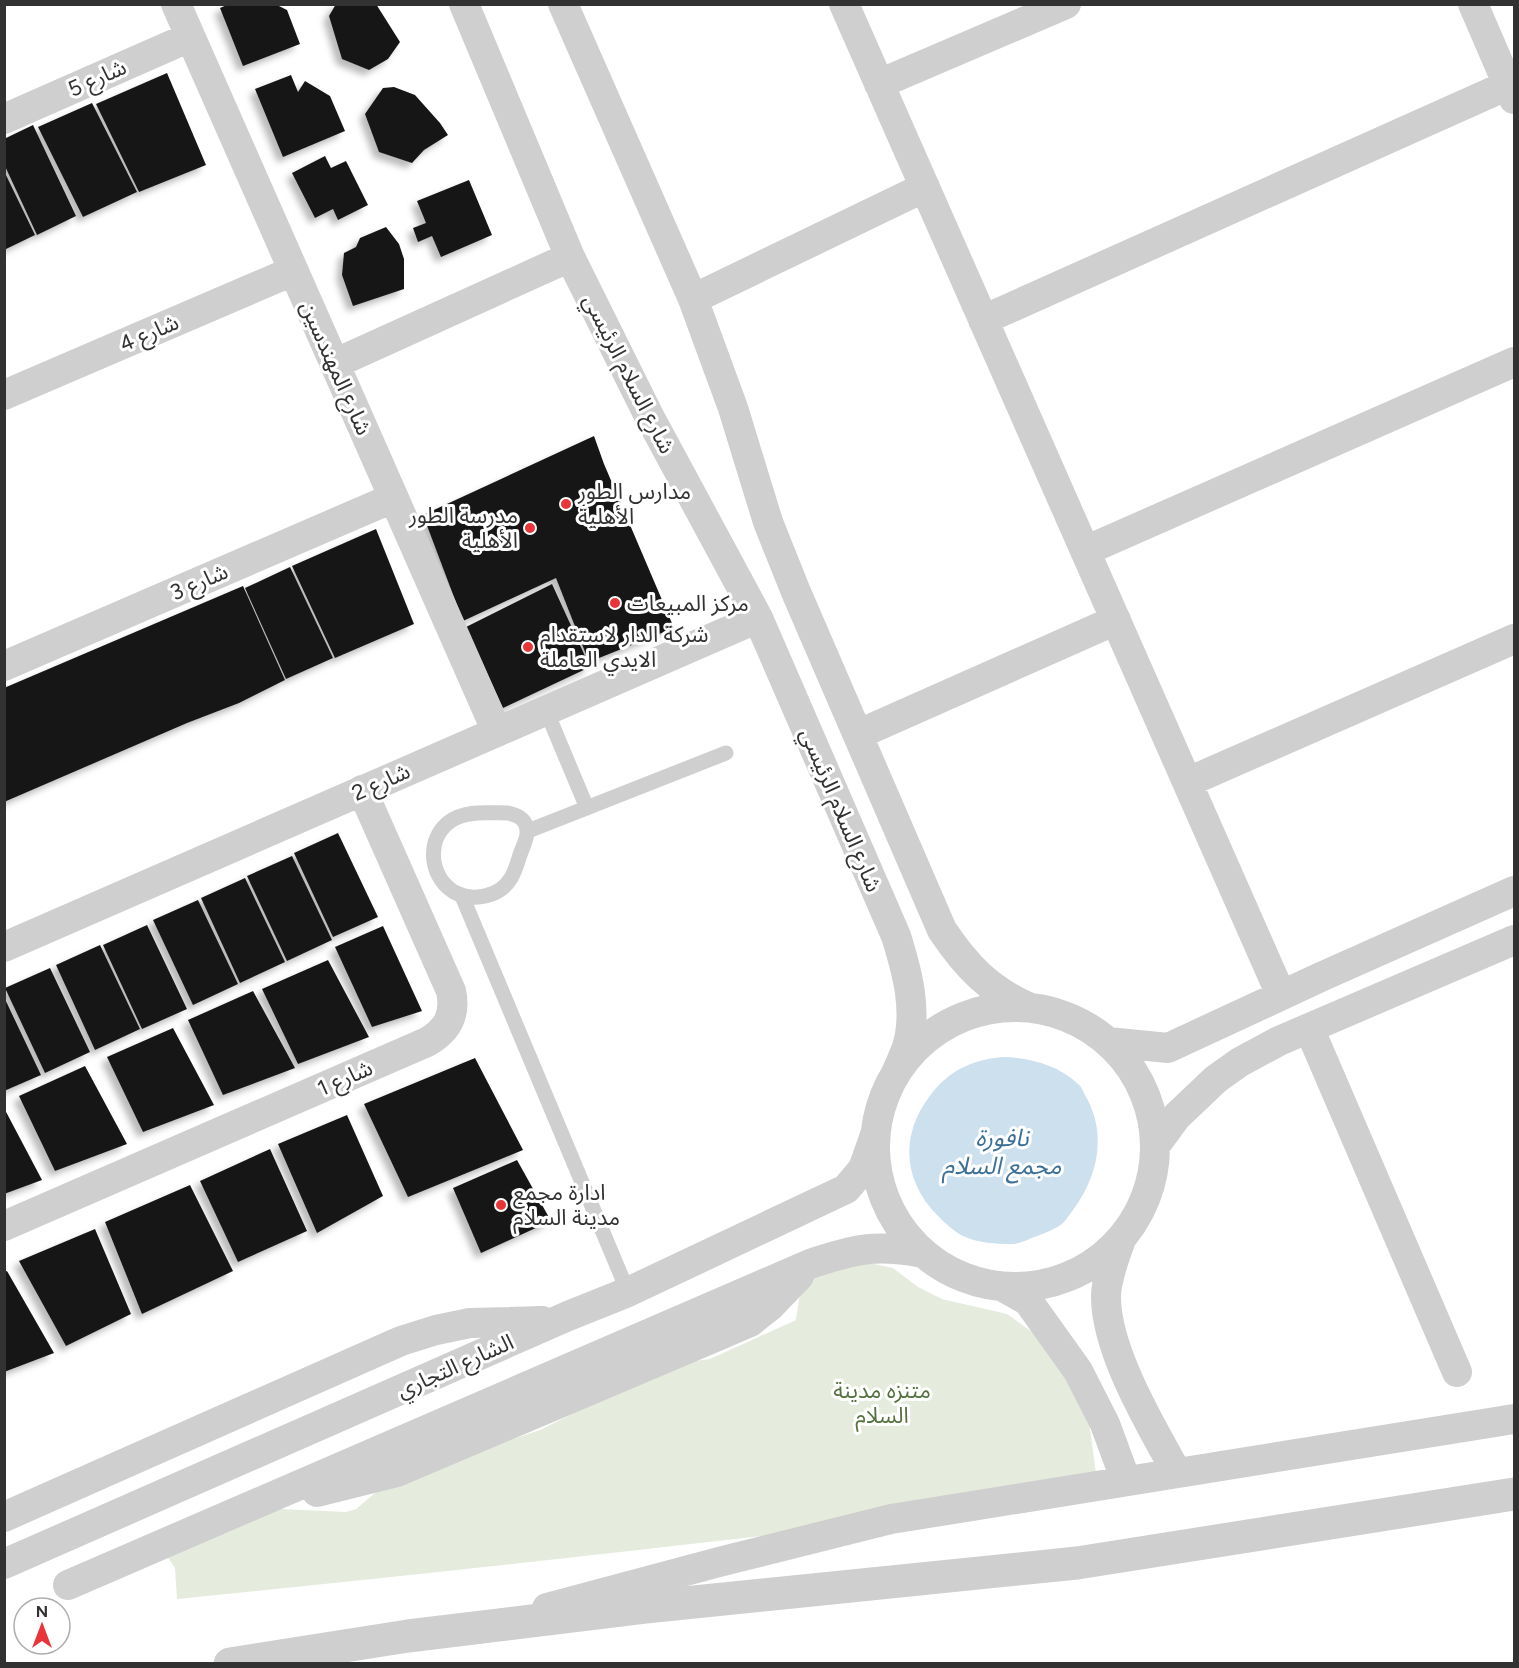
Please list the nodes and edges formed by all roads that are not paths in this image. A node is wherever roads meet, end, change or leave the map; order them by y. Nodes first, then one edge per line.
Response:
1 (176, 4) edge
2 (464, 4) edge
3 (563, 4) edge
4 (844, 4) edge
5 (1065, 4) edge
6 (1473, 4) edge
7 (190, 37) junction
8 (879, 84) junction
9 (1511, 92) edge
10 (4, 119) edge
11 (925, 187) junction
12 (570, 257) junction
13 (293, 271) junction
14 (693, 300) junction
15 (983, 320) junction
16 (1515, 362) edge
17 (334, 364) junction
18 (4, 395) edge
19 (393, 498) junction
20 (1086, 551) junction
21 (758, 618) junction
22 (1116, 620) junction
23 (1515, 639) edge
24 (4, 666) edge
25 (546, 711) junction
26 (497, 732) junction
27 (859, 734) junction
28 (726, 753) dead end
29 (1188, 782) junction
30 (362, 790) junction
31 (587, 808) junction
32 (528, 831) junction
33 (1515, 891) edge
34 (462, 896) junction
35 (1515, 940) edge
36 (4, 947) edge
37 (1281, 995) junction
38 (1028, 1007) junction
39 (1309, 1028) junction
40 (1108, 1042) junction
41 (896, 1073) junction
42 (875, 1135) junction
43 (1155, 1146) junction
44 (4, 1227) edge
45 (1121, 1239) junction
46 (923, 1253) junction
47 (1003, 1287) junction
48 (628, 1292) junction
49 (568, 1316) junction
50 (1457, 1372) dead end
51 (1515, 1419) edge
52 (1177, 1473) junction
53 (1126, 1481) junction
54 (1515, 1494) edge
55 (4, 1517) edge
56 (4, 1564) edge
57 (68, 1585) dead end
58 (408, 1636) junction
59 (230, 1664) edge

1 - 7 street, شارع المهندسين
2 - 12 street, شارع السلام الرئيسي
3 - 14 street, شارع السلام الرئيسي
4 - 8 street
5 - 8 street
6 - 9 street
7 - 10 street, شارع 5
7 - 13 street, شارع المهندسين
8 - 11 street
9 - 15 street
11 - 14 street
11 - 15 street
12 - 17 street
12 - 21 street, شارع السلام الرئيسي
13 - 17 street, شارع المهندسين
13 - 18 street, شارع 4
14 - 27 street, شارع السلام الرئيسي
15 - 20 street
16 - 20 street
17 - 19 street, شارع المهندسين
19 - 24 street, شارع 3
19 - 26 street, شارع المهندسين
20 - 22 street
21 - 25 street, شارع 2
21 - 41 street, شارع السلام الرئيسي
22 - 27 street
22 - 29 street
23 - 29 street
25 - 26 street, شارع 2
25 - 31 lane
26 - 30 street, شارع 2
27 - 38 street, شارع السلام الرئيسي
28 - 31 lane
29 - 37 street
30 - 36 street, شارع 2
30 - 44 street, شارع 1
31 - 32 lane
32 - 34 lane
32 - 34 lane
33 - 37 street
34 - 48 lane
35 - 39 street
37 - 40 street
38 - 40 street
38 - 41 street
39 - 43 street
39 - 50 street
40 - 43 street
41 - 42 street
42 - 46 street
42 - 48 street, الشارع التجاري
43 - 45 street
45 - 47 street
45 - 52 street
46 - 47 street
46 - 57 street, الشارع التجاري
47 - 53 street
48 - 49 street, الشارع التجاري
49 - 55 street
49 - 56 street, الشارع التجاري
51 - 52 street
52 - 53 street
53 - 58 street
54 - 58 street
58 - 59 street

